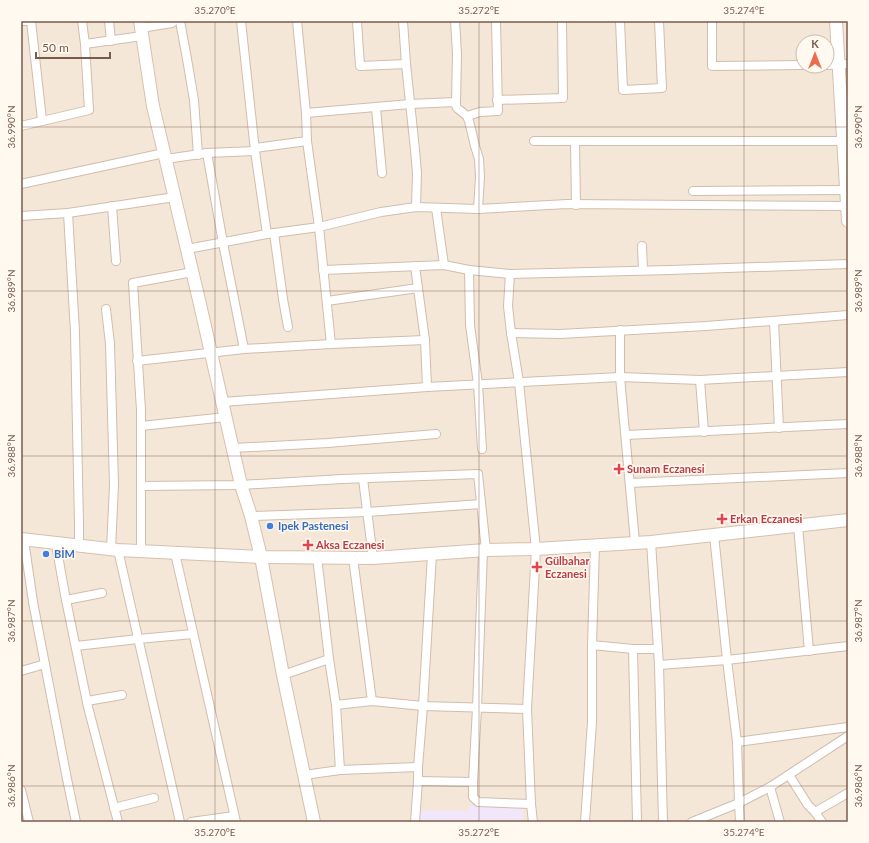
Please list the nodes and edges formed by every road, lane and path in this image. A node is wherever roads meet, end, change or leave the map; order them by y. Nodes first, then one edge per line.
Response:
1 (21, 21) edge
2 (28, 21) edge
3 (31, 21) edge
4 (82, 21) edge
5 (109, 21) edge
6 (174, 21) edge
7 (180, 21) edge
8 (241, 21) edge
9 (297, 21) edge
10 (357, 21) edge
11 (403, 21) edge
12 (455, 21) edge
13 (496, 21) edge
14 (562, 21) edge
15 (620, 21) edge
16 (659, 21) edge
17 (712, 21) edge
18 (836, 21) edge
19 (141, 29) edge
20 (111, 41) junction
21 (85, 44) junction
22 (406, 64) junction
23 (795, 65) edge
24 (838, 65) edge
25 (497, 100) junction
26 (456, 102) junction
27 (410, 104) junction
28 (376, 108) junction
29 (306, 113) junction
30 (845, 113) edge
31 (467, 116) junction
32 (42, 120) junction
33 (21, 126) edge
34 (307, 141) junction
35 (534, 141) dead end
36 (843, 141) junction
37 (575, 142) junction
38 (255, 150) junction
39 (207, 153) junction
40 (198, 155) junction
41 (165, 156) junction
42 (846, 168) edge
43 (382, 173) dead end
44 (21, 184) edge
45 (846, 190) junction
46 (693, 192) dead end
47 (175, 197) junction
48 (576, 204) junction
49 (112, 206) junction
50 (416, 207) junction
51 (436, 208) junction
52 (478, 209) junction
53 (68, 213) junction
54 (848, 213) edge
55 (21, 216) edge
56 (848, 221) edge
57 (319, 227) junction
58 (270, 233) junction
59 (223, 243) junction
60 (642, 246) dead end
61 (187, 249) junction
62 (116, 261) dead end
63 (848, 264) edge
64 (415, 266) junction
65 (444, 266) junction
66 (323, 270) junction
67 (469, 270) junction
68 (643, 270) junction
69 (192, 272) junction
70 (510, 274) junction
71 (418, 288) junction
72 (327, 301) junction
73 (106, 309) dead end
74 (848, 315) edge
75 (774, 321) junction
76 (288, 327) dead end
77 (620, 330) junction
78 (511, 333) junction
79 (425, 340) junction
80 (331, 344) junction
81 (244, 349) junction
82 (211, 352) junction
83 (137, 361) junction
84 (848, 372) edge
85 (776, 376) junction
86 (620, 377) junction
87 (700, 380) junction
88 (519, 382) junction
89 (478, 384) junction
90 (428, 387) junction
91 (222, 402) junction
92 (226, 417) junction
93 (848, 424) edge
94 (141, 426) junction
95 (779, 428) junction
96 (704, 432) junction
97 (436, 434) dead end
98 (626, 435) junction
99 (233, 448) junction
100 (482, 449) dead end
101 (848, 473) edge
102 (363, 479) junction
103 (630, 483) junction
104 (241, 485) junction
105 (141, 486) junction
106 (481, 504) junction
107 (367, 512) junction
108 (251, 516) junction
109 (848, 520) edge
110 (798, 526) junction
111 (714, 536) junction
112 (22, 539) edge
113 (635, 542) junction
114 (650, 542) junction
115 (56, 544) junction
116 (595, 545) junction
117 (79, 546) junction
118 (115, 549) junction
119 (536, 549) junction
120 (141, 551) junction
121 (484, 551) junction
122 (175, 553) junction
123 (432, 554) junction
124 (261, 557) junction
125 (317, 557) junction
126 (353, 558) junction
127 (373, 558) junction
128 (102, 593) dead end
129 (66, 600) junction
130 (194, 634) junction
131 (138, 639) junction
132 (592, 645) junction
133 (76, 646) junction
134 (848, 646) edge
135 (632, 649) junction
136 (657, 649) junction
137 (808, 651) junction
138 (329, 659) junction
139 (727, 660) junction
140 (45, 664) junction
141 (659, 665) junction
142 (21, 671) edge
143 (283, 675) junction
144 (122, 696) dead end
145 (87, 701) junction
146 (372, 701) junction
147 (336, 705) junction
148 (423, 706) junction
149 (477, 708) junction
150 (527, 708) junction
151 (848, 727) edge
152 (848, 736) edge
153 (737, 742) junction
154 (418, 767) junction
155 (340, 770) junction
156 (304, 775) junction
157 (789, 775) junction
158 (418, 781) junction
159 (473, 782) junction
160 (770, 788) junction
161 (21, 790) edge
162 (848, 793) edge
163 (154, 798) dead end
164 (739, 803) junction
165 (531, 804) junction
166 (114, 808) junction
167 (815, 812) junction
168 (235, 819) edge
169 (29, 822) edge
170 (76, 822) edge
171 (118, 822) edge
172 (180, 822) edge
173 (191, 822) edge
174 (314, 822) edge
175 (415, 822) edge
176 (533, 822) edge
177 (585, 822) edge
178 (637, 822) edge
179 (663, 822) edge
180 (692, 822) edge
181 (740, 822) edge
182 (780, 822) edge
183 (822, 822) edge

1 - 2 street
3 - 32 street
4 - 21 street
5 - 20 street
6 - 19 street
7 - 40 street
8 - 38 street
9 - 29 street
10 - 22 street
11 - 22 street
12 - 26 street
13 - 25 street
14 - 25 street
15 - 16 street
17 - 23 street
18 - 24 main road
19 - 20 street
19 - 41 main road
20 - 21 street
21 - 32 street
22 - 27 street
24 - 30 main road
25 - 31 street
26 - 27 street
26 - 31 street
27 - 28 street
27 - 50 street
28 - 29 street
28 - 43 street
29 - 34 street
30 - 36 main road
31 - 52 street
32 - 33 street
34 - 38 street
34 - 57 street
35 - 37 street
36 - 37 street
36 - 42 main road
37 - 48 street
38 - 39 street
38 - 58 street
39 - 40 street
39 - 59 street
40 - 41 street
41 - 44 street
41 - 47 main road
42 - 45 main road
45 - 46 street
45 - 54 main road
47 - 49 street
47 - 61 main road
48 - 52 street
48 - 54 street
49 - 53 street
49 - 62 street
50 - 51 street
50 - 57 street
51 - 52 street
51 - 65 street
53 - 55 street
53 - 117 street
54 - 56 main road
57 - 58 street
57 - 66 street
58 - 59 street
58 - 76 street
59 - 61 street
59 - 81 street
60 - 68 street
61 - 69 main road
63 - 68 street
64 - 65 street
64 - 66 street
64 - 71 street
65 - 67 street
66 - 72 street
67 - 70 street
67 - 89 street
68 - 70 street
69 - 82 main road
69 - 83 street
70 - 78 street
71 - 72 street
71 - 79 street
72 - 80 street
73 - 118 street
74 - 75 street
75 - 77 street
75 - 85 street
77 - 78 street
77 - 86 street
78 - 88 street
79 - 80 street
79 - 90 street
80 - 81 street
81 - 82 street
82 - 83 street
82 - 91 main road
83 - 94 street
84 - 85 street
85 - 87 street
85 - 95 street
86 - 87 street
86 - 88 street
86 - 98 street
87 - 96 street
88 - 89 street
88 - 119 street
89 - 90 street
89 - 100 street
90 - 91 street
91 - 92 main road
92 - 94 street
92 - 99 main road
93 - 95 street
94 - 105 street
95 - 96 street
96 - 98 street
97 - 99 street
98 - 103 street
99 - 104 main road
101 - 103 street
102 - 104 street
102 - 106 street
102 - 107 street
103 - 113 street
104 - 105 street
104 - 108 main road
105 - 120 street
106 - 107 street
106 - 121 street
107 - 108 street
107 - 127 street
108 - 124 main road
109 - 110 main road
110 - 111 main road
110 - 137 street
111 - 114 main road
111 - 139 street
112 - 115 main road
112 - 140 street
113 - 114 main road
113 - 116 main road
114 - 136 street
115 - 117 main road
115 - 129 street
116 - 119 main road
116 - 132 street
117 - 118 main road
118 - 120 main road
118 - 131 street
119 - 121 main road
119 - 150 street
120 - 122 main road
121 - 123 main road
121 - 149 street
122 - 124 main road
122 - 130 street
123 - 127 main road
123 - 148 street
124 - 125 main road
124 - 143 main road
125 - 126 main road
125 - 138 street
126 - 127 main road
126 - 146 street
128 - 129 street
129 - 133 street
130 - 131 street
130 - 168 street
131 - 133 street
131 - 172 street
132 - 135 street
132 - 177 street
133 - 145 street
134 - 137 street
135 - 136 street
135 - 178 street
136 - 141 street
137 - 139 street
138 - 143 street
138 - 147 street
139 - 141 street
139 - 153 street
140 - 142 street
140 - 170 street
141 - 179 street
143 - 156 main road
144 - 145 street
145 - 166 street
146 - 147 street
146 - 148 street
147 - 155 street
148 - 149 street
148 - 154 street
149 - 150 street
149 - 159 street
150 - 165 street
151 - 153 street
152 - 157 street
153 - 164 street
154 - 155 street
154 - 158 street
155 - 156 street
156 - 174 main road
157 - 160 street
157 - 167 street
158 - 159 street
158 - 175 street
159 - 165 street
160 - 164 street
160 - 182 street
161 - 169 street
162 - 167 street
163 - 166 street
164 - 180 street
164 - 181 street
165 - 176 street
166 - 171 street
167 - 183 street
168 - 173 street

